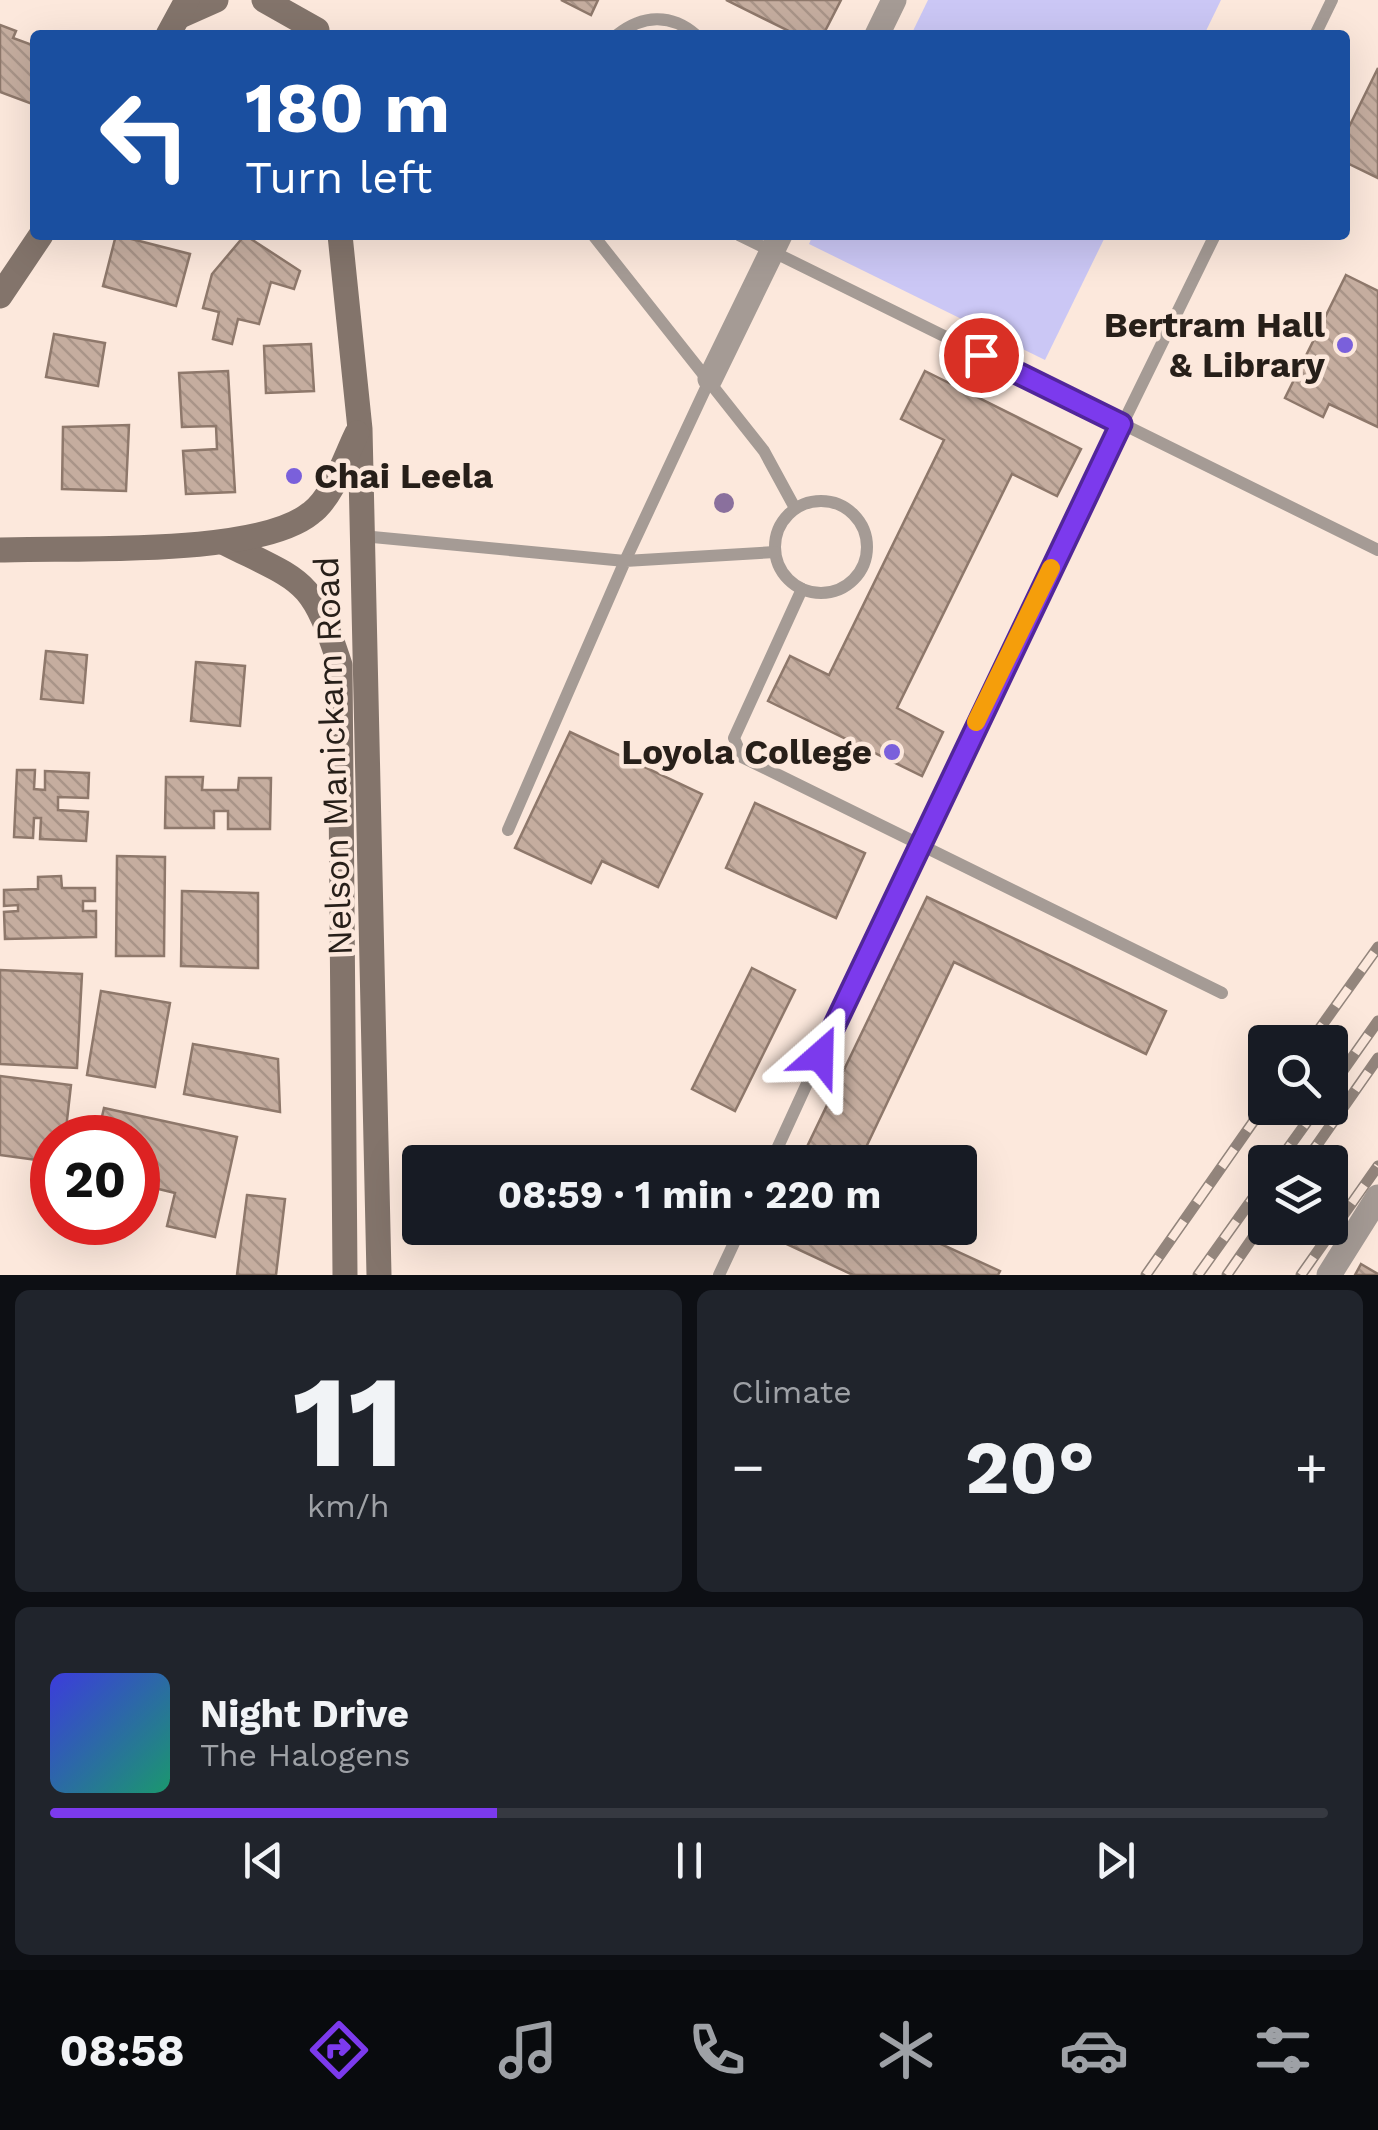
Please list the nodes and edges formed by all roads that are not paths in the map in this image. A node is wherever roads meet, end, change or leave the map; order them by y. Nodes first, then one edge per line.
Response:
1 (216, 0) edge
2 (264, 0) edge
3 (315, 0) edge
4 (894, 0) edge
5 (1332, 0) edge
6 (178, 17) edge
7 (312, 30) edge
8 (317, 30) edge
9 (627, 30) edge
10 (688, 30) edge
11 (879, 30) edge
12 (1317, 30) edge
13 (38, 240) edge
14 (341, 240) edge
15 (596, 240) edge
16 (1213, 240) edge
17 (776, 243) edge
18 (0, 296) edge
19 (710, 379) junction
20 (1121, 424) junction
21 (360, 429) junction
22 (795, 508) junction
23 (362, 536) junction
24 (224, 542) junction
25 (0, 550) edge
26 (1378, 550) edge
27 (775, 552) junction
28 (625, 561) junction
29 (802, 589) junction
30 (508, 830) dead end
31 (918, 844) junction
32 (1222, 993) dead end
33 (779, 1145) edge
34 (1378, 1197) edge
35 (733, 1245) edge
36 (346, 1275) edge
37 (378, 1275) edge
38 (719, 1275) edge
39 (1330, 1275) edge

1 - 6 main road
2 - 7 main road
3 - 8 main road
4 - 11 street
5 - 12 lane
9 - 10 lane
13 - 18 main road
14 - 21 main road, Nelson Manickam Road
15 - 19 lane
16 - 20 lane
17 - 19 street
17 - 20 lane
19 - 22 lane
19 - 28 lane
20 - 26 lane
20 - 31 lane
21 - 23 main road, Nelson Manickam Road
21 - 24 main road
22 - 27 lane
22 - 29 lane
23 - 28 lane
23 - 37 main road, Nelson Manickam Road
24 - 25 main road
24 - 36 main road, Nelson Manickam Road
27 - 28 lane
27 - 29 lane
28 - 30 lane
29 - 31 lane
31 - 32 lane
31 - 33 lane
34 - 39 street
35 - 38 lane

